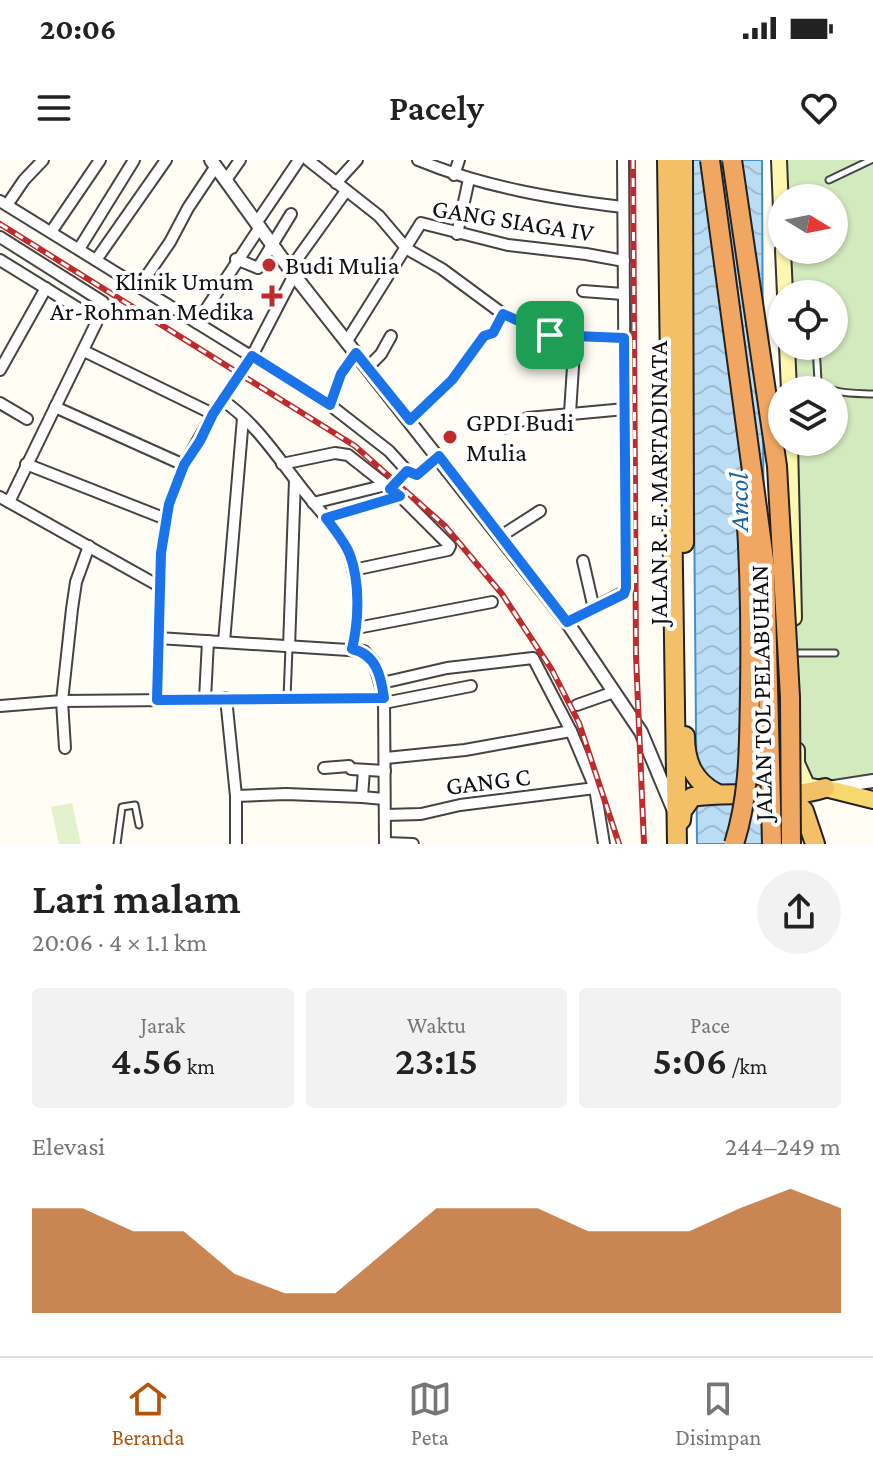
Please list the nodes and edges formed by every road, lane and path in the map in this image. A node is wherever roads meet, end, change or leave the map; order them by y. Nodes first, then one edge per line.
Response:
1 (43, 160) edge
2 (100, 160) edge
3 (134, 160) edge
4 (166, 160) edge
5 (240, 160) edge
6 (299, 160) edge
7 (308, 160) edge
8 (357, 160) edge
9 (418, 160) edge
10 (459, 160) edge
11 (623, 160) edge
12 (667, 160) edge
13 (683, 160) edge
14 (710, 160) edge
15 (732, 160) edge
16 (779, 160) edge
17 (871, 160) edge
18 (215, 162) edge
19 (454, 175) junction
20 (469, 179) junction
21 (226, 180) junction
22 (829, 180) dead end
23 (336, 183) junction
24 (780, 184) edge
25 (346, 191) junction
26 (3, 203) edge
27 (623, 207) junction
28 (291, 214) dead end
29 (258, 224) junction
30 (51, 232) junction
31 (457, 234) junction
32 (0, 237) edge
33 (272, 243) junction
34 (79, 249) junction
35 (407, 249) junction
36 (236, 259) junction
37 (0, 260) edge
38 (96, 260) junction
39 (624, 261) junction
40 (292, 272) junction
41 (139, 287) junction
42 (46, 288) junction
43 (583, 291) dead end
44 (623, 294) junction
45 (81, 310) dead end
46 (503, 314) junction
47 (197, 323) junction
48 (391, 336) dead end
49 (575, 336) junction
50 (624, 338) junction
51 (347, 341) junction
52 (84, 351) junction
53 (356, 353) junction
54 (252, 356) junction
55 (736, 357) junction
56 (817, 360) edge
57 (368, 367) junction
58 (0, 370) edge
59 (873, 394) edge
60 (222, 400) junction
61 (0, 403) edge
62 (330, 405) junction
63 (55, 407) junction
64 (625, 409) junction
65 (570, 413) junction
66 (213, 414) junction
67 (243, 418) junction
68 (27, 419) dead end
69 (410, 420) junction
70 (504, 428) dead end
71 (439, 456) junction
72 (790, 456) edge
73 (26, 464) junction
74 (282, 464) junction
75 (184, 465) junction
76 (407, 471) junction
77 (295, 480) junction
78 (388, 487) junction
79 (400, 496) junction
80 (8, 499) edge
81 (313, 503) junction
82 (540, 511) dead end
83 (326, 518) junction
84 (166, 519) junction
85 (501, 536) junction
86 (89, 546) junction
87 (583, 561) dead end
88 (353, 570) junction
89 (156, 584) junction
90 (492, 602) dead end
91 (594, 609) junction
92 (567, 622) junction
93 (357, 628) junction
94 (224, 642) junction
95 (158, 643) junction
96 (208, 645) junction
97 (289, 649) junction
98 (352, 649) junction
99 (795, 653) junction
100 (835, 653) dead end
101 (385, 682) junction
102 (471, 686) dead end
103 (614, 692) junction
104 (226, 698) junction
105 (205, 699) junction
106 (157, 700) junction
107 (287, 700) junction
108 (62, 701) junction
109 (387, 701) junction
110 (577, 705) dead end
111 (0, 706) edge
112 (571, 731) junction
113 (65, 748) dead end
114 (390, 757) junction
115 (324, 768) dead end
116 (364, 770) junction
117 (385, 771) junction
118 (873, 781) edge
119 (595, 788) junction
120 (825, 788) junction
121 (716, 793) junction
122 (236, 796) junction
123 (789, 796) junction
124 (362, 797) junction
125 (384, 799) junction
126 (873, 800) edge
127 (682, 810) junction
128 (388, 815) junction
129 (139, 825) dead end
130 (117, 844) edge
131 (236, 844) edge
132 (385, 844) edge
133 (395, 844) edge
134 (413, 844) edge
135 (604, 844) edge
136 (678, 844) edge
137 (734, 844) edge
138 (772, 844) edge
139 (791, 844) edge
140 (815, 844) edge

1 - 26 street
2 - 30 street
3 - 34 street
4 - 38 street
5 - 21 street
6 - 29 street
7 - 23 street
8 - 23 street
9 - 19 street
10 - 19 street
11 - 27 street
12 - 127 highway, JALAN R. E. MARTADINATA
13 - 121 highway, JALAN R. E. MARTADINATA
14 - 55 highway, JALAN TOL PELABUHAN, bridge
15 - 139 highway, JALAN TOL PELABUHAN, bridge
16 - 24 main road
17 - 22 lane
18 - 21 street
18 - 41 street
19 - 20 street
20 - 27 street
20 - 31 street
21 - 29 street
23 - 25 street
25 - 35 street
25 - 40 street
26 - 30 street
27 - 39 street
28 - 33 street
29 - 33 street
29 - 36 street
30 - 34 street
31 - 35 street, GANG SIAGA IV
31 - 39 street, GANG SIAGA IV
32 - 52 street
33 - 36 street
33 - 40 street
34 - 38 street
35 - 46 street
35 - 51 street
36 - 47 street
37 - 42 street
38 - 41 street
39 - 44 street
40 - 51 street
40 - 54 street
41 - 47 street
42 - 45 street
42 - 58 street
43 - 44 street
44 - 50 street
46 - 49 street
46 - 69 street
47 - 54 street
48 - 57 street
49 - 50 street
49 - 65 street
50 - 64 street
51 - 53 street
52 - 63 street
52 - 66 street
53 - 57 street
53 - 62 street
54 - 60 street
54 - 62 street
55 - 137 highway, bridge
55 - 138 highway, JALAN TOL PELABUHAN, bridge
56 - 59 lane
57 - 69 street
60 - 66 street
60 - 67 street
61 - 68 street
62 - 76 street
63 - 73 street
63 - 75 street
64 - 65 street
64 - 91 street
65 - 70 street
66 - 75 street
67 - 74 street
67 - 94 street
69 - 71 street
71 - 76 street
71 - 85 street
72 - 99 main road
73 - 80 street
73 - 84 street
74 - 77 street
74 - 78 street
75 - 84 street
76 - 78 street
77 - 81 street
77 - 97 street
78 - 79 street
78 - 81 street
79 - 83 street
79 - 88 street
80 - 86 street
81 - 83 street
82 - 85 street
83 - 88 street
84 - 89 street
85 - 92 street
86 - 89 street
86 - 108 street
87 - 91 street
88 - 93 street
89 - 95 street
90 - 93 street
91 - 92 street
92 - 103 street
93 - 98 street
94 - 96 street
94 - 97 street
95 - 96 street
95 - 106 street
96 - 105 street
97 - 98 street
97 - 107 lane
98 - 101 street
99 - 100 lane
99 - 120 main road
101 - 109 street
101 - 112 street
102 - 109 street
103 - 110 street
103 - 127 street
104 - 105 street
104 - 107 street
104 - 122 street
105 - 106 street
106 - 108 street
107 - 109 street
108 - 111 street
108 - 113 street
109 - 114 street
112 - 114 street
112 - 119 street
114 - 117 street
115 - 116 street
116 - 117 street
116 - 124 street
117 - 125 street
118 - 120 street
119 - 128 street, GANG C
119 - 135 street
120 - 123 highway
120 - 126 main road
121 - 123 highway, bridge
121 - 127 highway
122 - 124 street
122 - 131 street
123 - 140 highway
124 - 125 street
125 - 128 street
127 - 136 highway, JALAN R. E. MARTADINATA
128 - 132 street
129 - 130 lane
132 - 133 street
133 - 134 street

